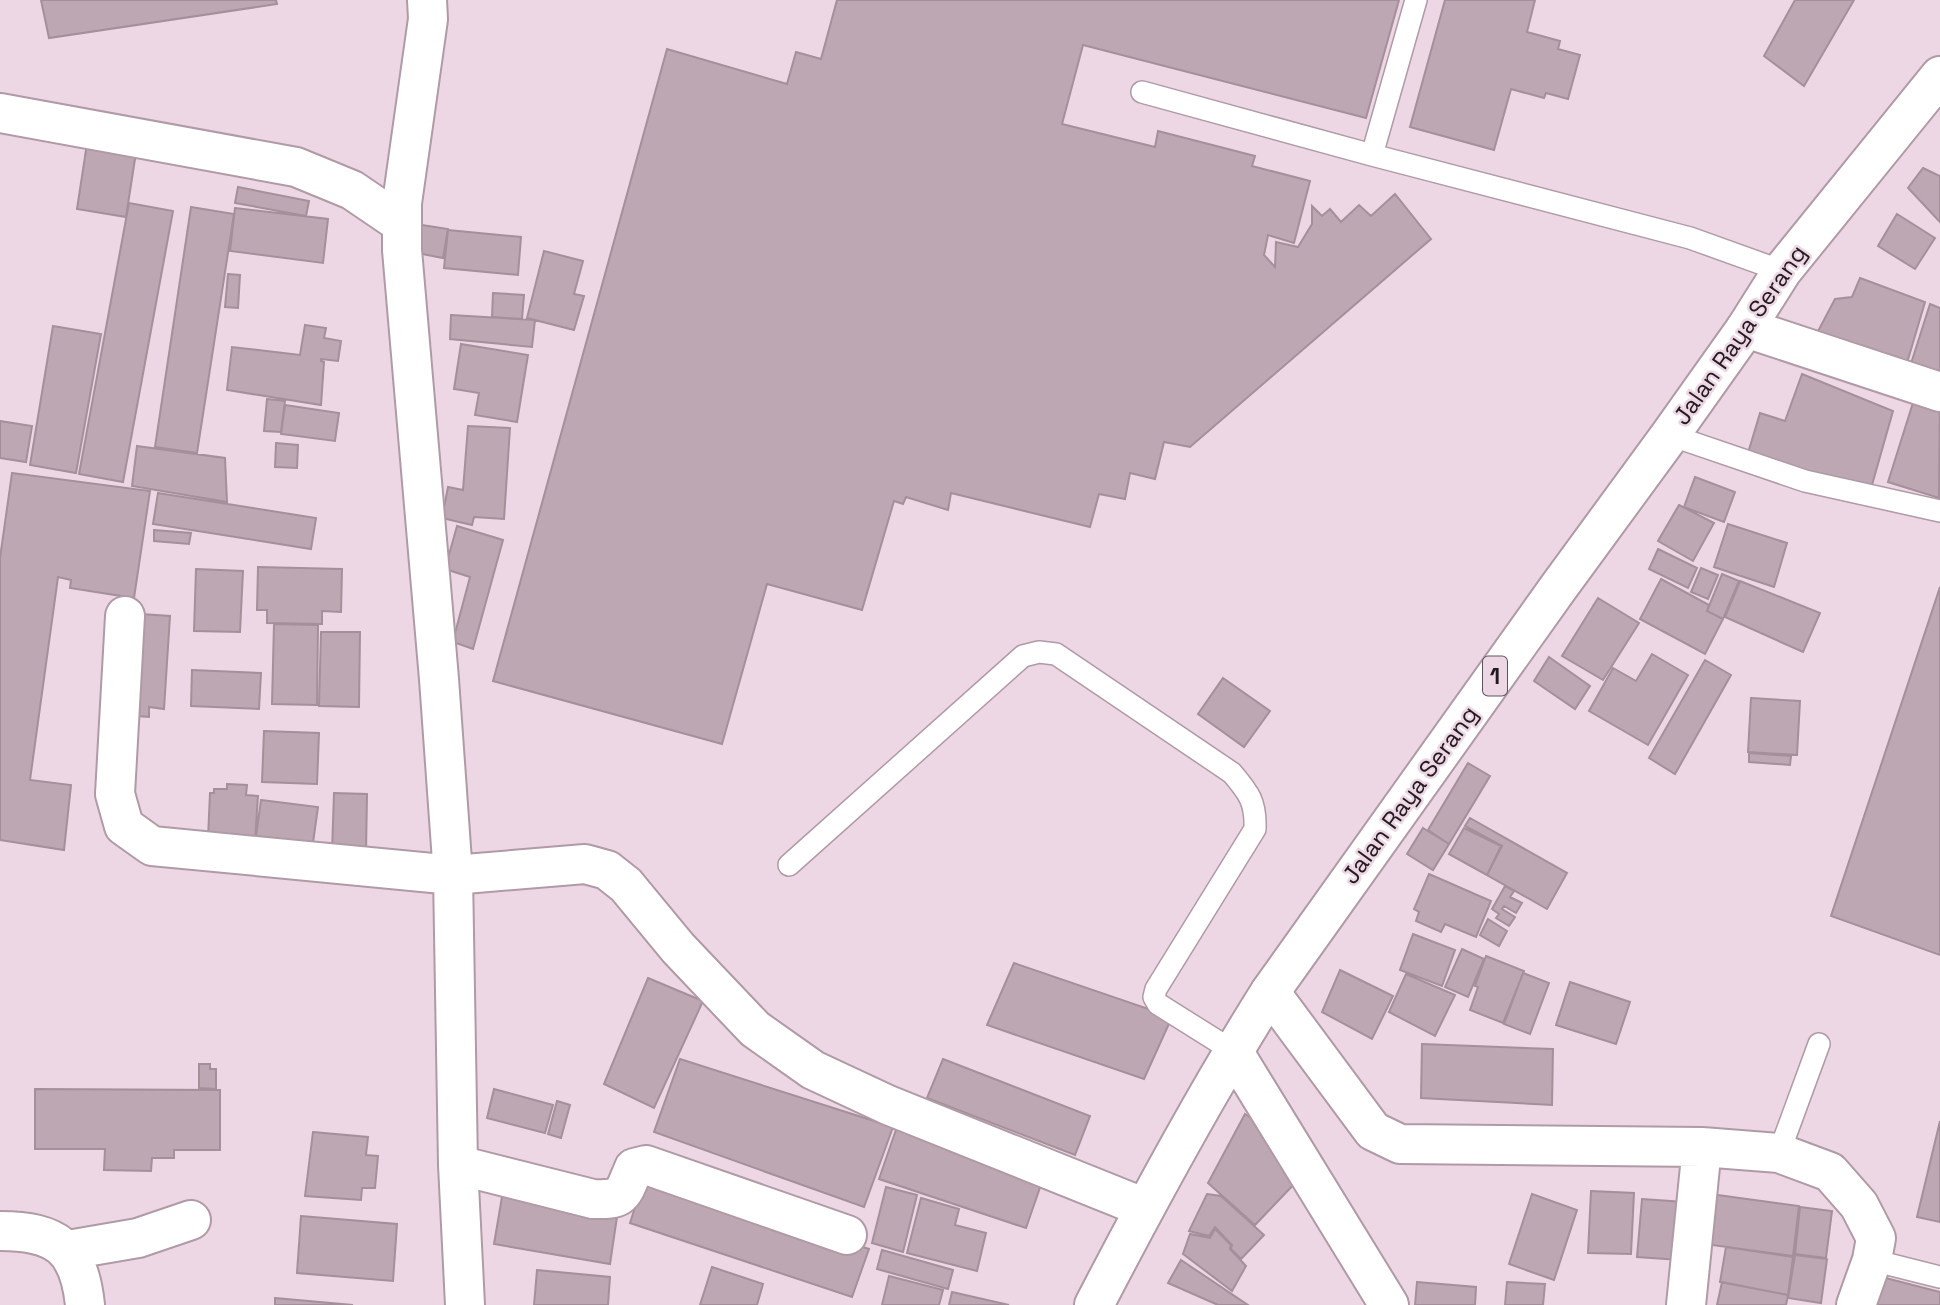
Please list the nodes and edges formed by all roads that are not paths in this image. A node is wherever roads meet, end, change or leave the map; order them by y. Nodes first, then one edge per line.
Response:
1 (427, 0) edge
2 (1416, 0) edge
3 (1940, 76) edge
4 (1142, 92) dead end
5 (0, 113) edge
6 (1372, 155) junction
7 (402, 224) junction
8 (1782, 271) junction
9 (1746, 328) junction
10 (1940, 392) edge
11 (1670, 435) junction
12 (1940, 511) edge
13 (125, 616) dead end
14 (789, 865) dead end
15 (453, 875) junction
16 (1270, 992) junction
17 (1819, 1044) dead end
18 (1233, 1051) junction
19 (1702, 1147) junction
20 (1779, 1153) junction
21 (458, 1165) junction
22 (1145, 1208) junction
23 (191, 1220) dead end
24 (0, 1231) edge
25 (847, 1235) dead end
26 (68, 1250) junction
27 (1872, 1260) junction
28 (1940, 1277) edge
29 (85, 1305) edge
30 (465, 1305) edge
31 (1094, 1305) edge
32 (1389, 1305) edge
33 (1686, 1305) edge
34 (1856, 1305) edge

1 - 7 main road
2 - 6 lane
3 - 8 main road, Jalan Raya Serang / 1
4 - 6 lane
5 - 7 main road
6 - 8 lane
7 - 15 main road
8 - 9 main road, Jalan Raya Serang / 1
9 - 10 main road
9 - 11 main road, Jalan Raya Serang / 1
11 - 12 lane
11 - 16 main road, Jalan Raya Serang / 1
13 - 15 main road
14 - 18 lane
15 - 21 main road
15 - 22 main road
16 - 18 main road, Jalan Raya Serang / 1
16 - 19 main road
17 - 20 lane
18 - 22 main road, Jalan Raya Serang / 1
18 - 32 main road
19 - 20 main road
19 - 33 main road
20 - 27 main road
21 - 25 main road
21 - 30 main road
22 - 31 main road, Jalan Raya Serang / 1
23 - 26 main road
24 - 26 main road
26 - 29 main road
27 - 28 lane
27 - 34 main road

